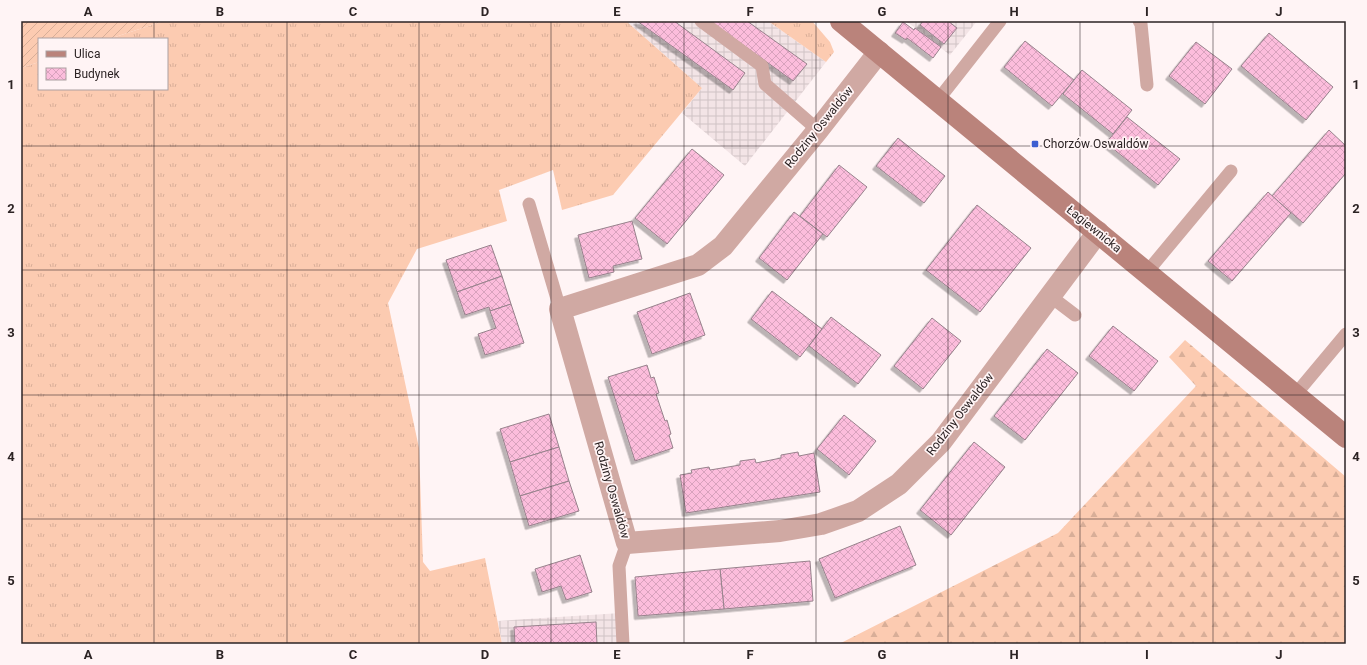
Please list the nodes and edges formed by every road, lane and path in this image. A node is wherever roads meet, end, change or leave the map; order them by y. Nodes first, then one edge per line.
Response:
1 (701, 21) edge
2 (841, 21) edge
3 (1000, 21) edge
4 (1139, 21) edge
5 (879, 52) junction
6 (1147, 85) dead end
7 (938, 100) junction
8 (818, 130) junction
9 (1231, 170) dead end
10 (529, 204) dead end
11 (1098, 232) junction
12 (1147, 272) junction
13 (1050, 296) junction
14 (560, 309) junction
15 (1075, 315) dead end
16 (1346, 334) edge
17 (1295, 395) junction
18 (1346, 437) edge
19 (627, 543) junction
20 (623, 644) edge

1 - 8 lane
2 - 5 street, Łagiewnicka
3 - 7 lane
4 - 6 lane
5 - 7 street, Łagiewnicka
5 - 8 street, Rodziny Oswaldów
7 - 11 street, Łagiewnicka
8 - 14 street, Rodziny Oswaldów
9 - 12 lane
10 - 14 lane
11 - 12 street, Łagiewnicka
11 - 13 street, Rodziny Oswaldów
12 - 17 street, Łagiewnicka
13 - 15 lane
13 - 19 street, Rodziny Oswaldów
14 - 19 street, Rodziny Oswaldów
16 - 17 lane
17 - 18 street, Łagiewnicka
19 - 20 lane

